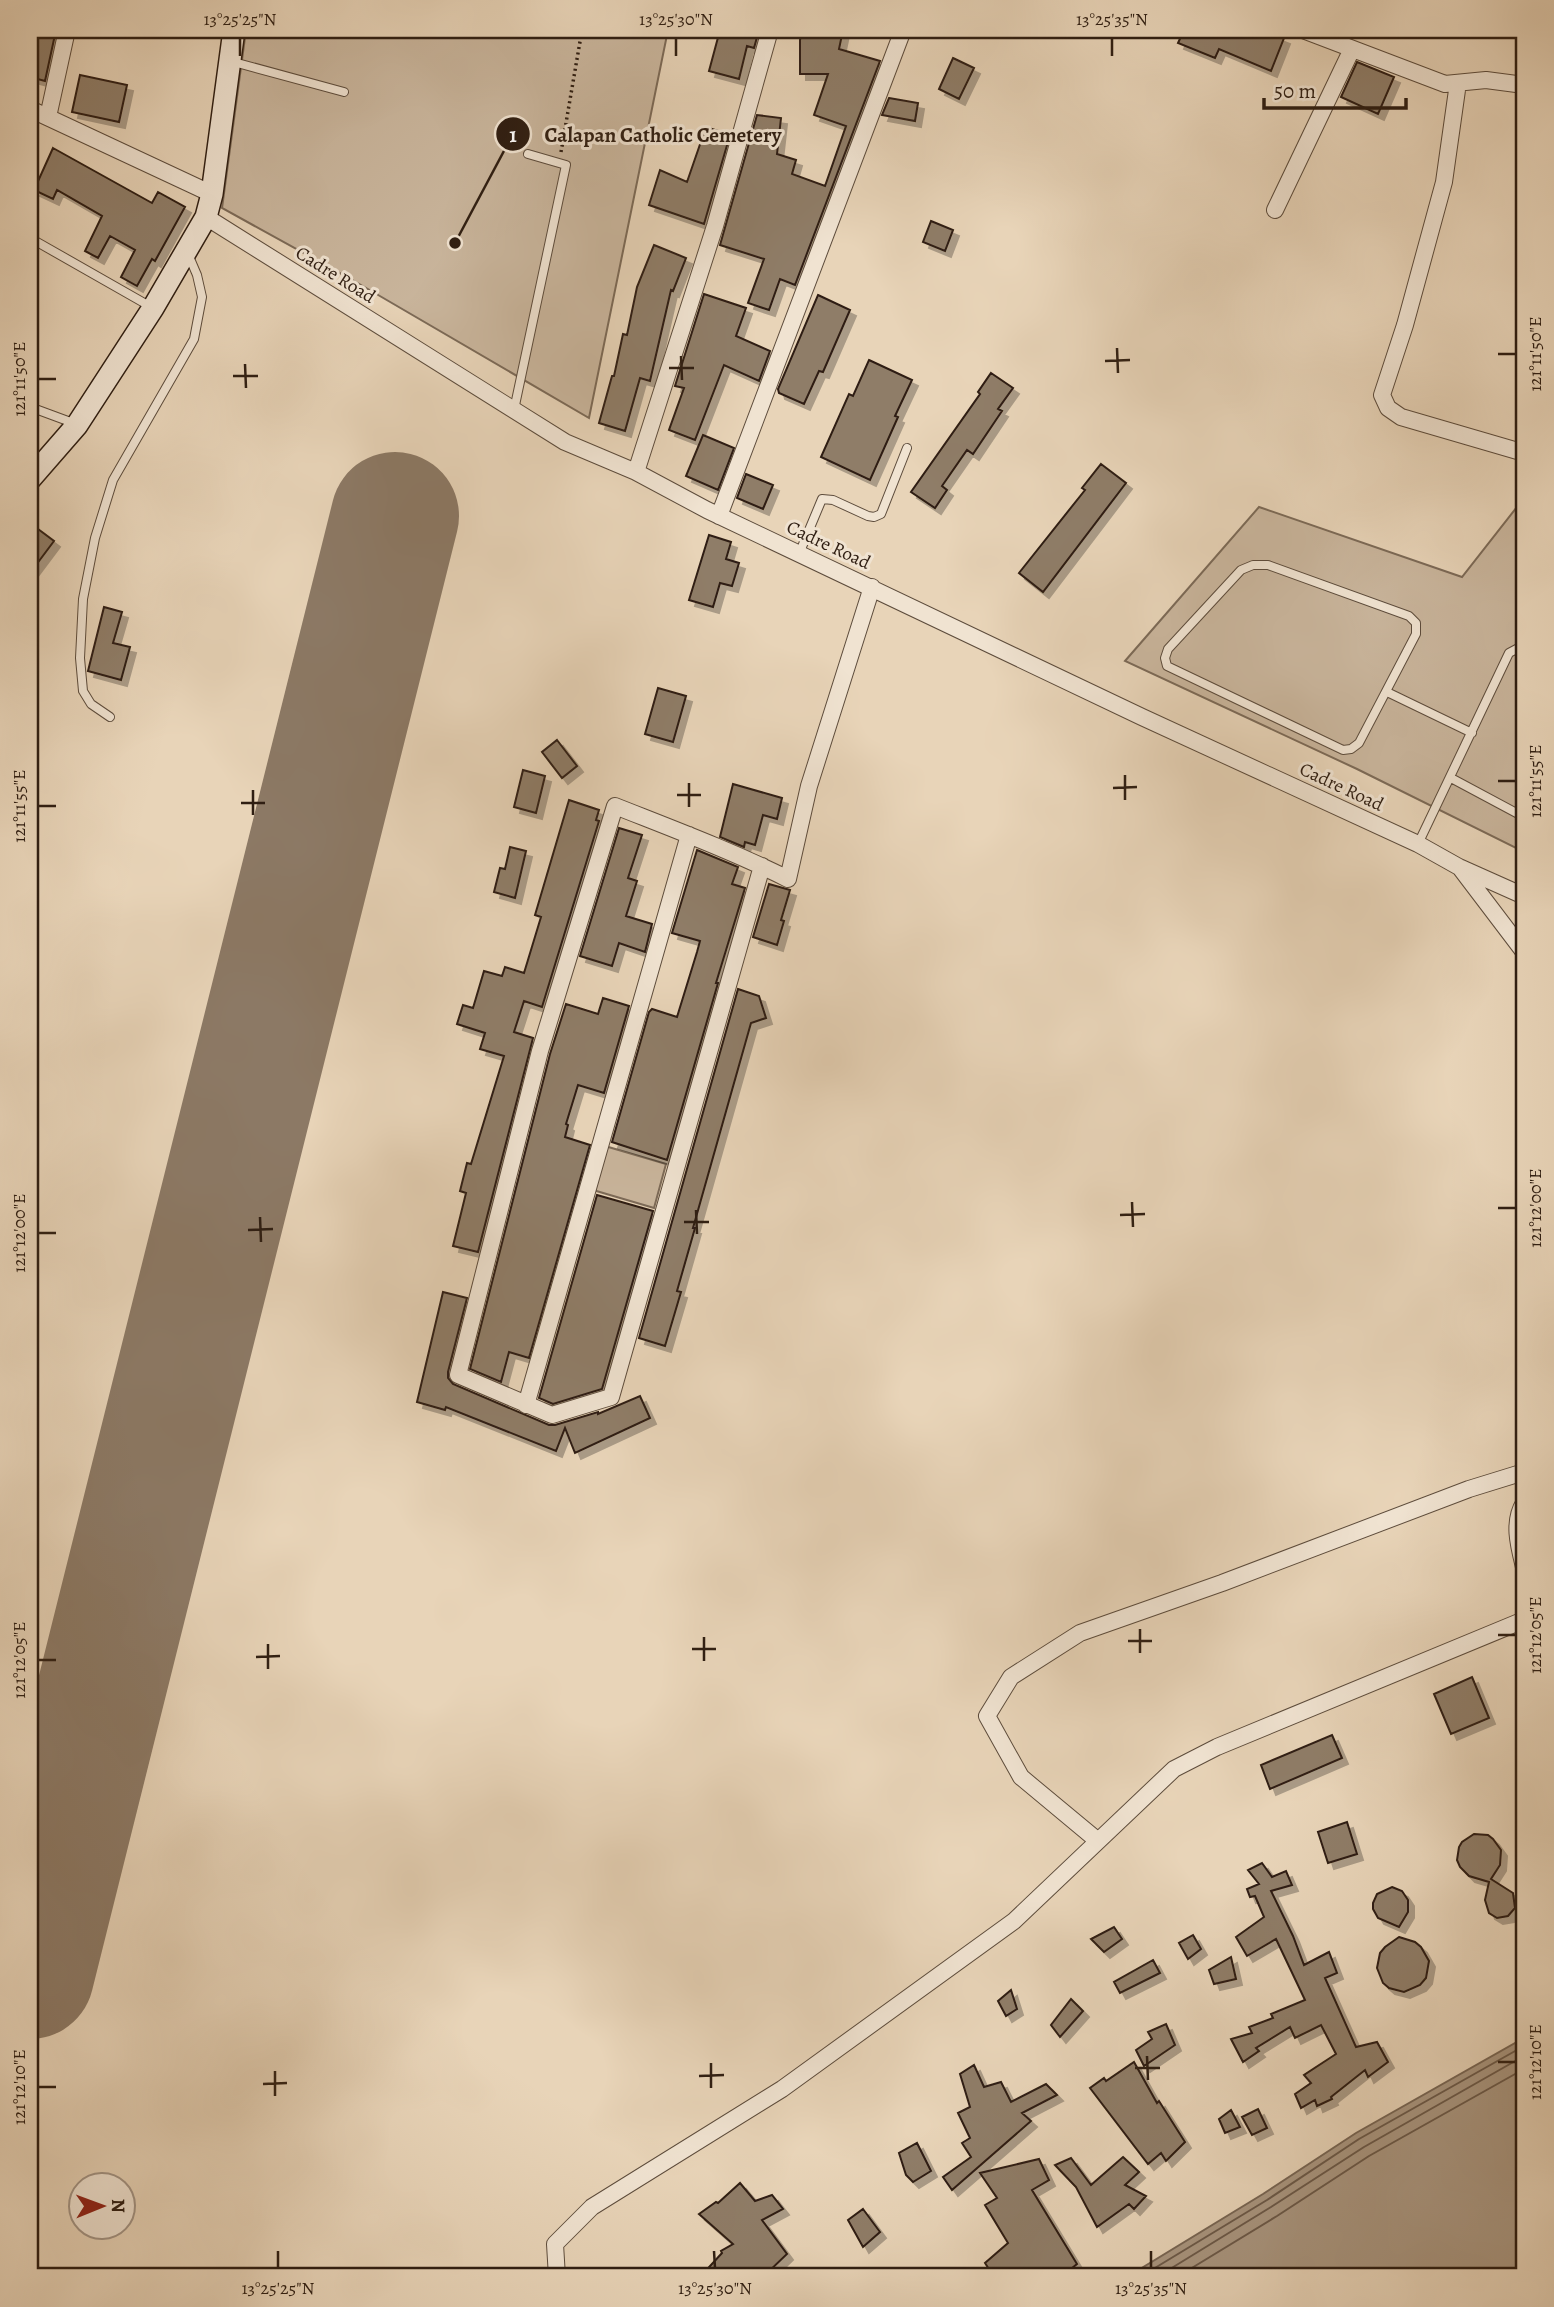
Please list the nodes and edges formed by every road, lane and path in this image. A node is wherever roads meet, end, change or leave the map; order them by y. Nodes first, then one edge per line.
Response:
1 (67, 30) edge
2 (234, 30) edge
3 (582, 30) edge
4 (770, 30) edge
5 (903, 30) edge
6 (1303, 30) edge
7 (1352, 49) junction
8 (230, 61) junction
9 (1458, 83) junction
10 (1524, 85) edge
11 (344, 92) dead end
12 (30, 109) edge
13 (48, 117) junction
14 (528, 154) dead end
15 (559, 163) junction
16 (212, 194) junction
17 (1275, 210) dead end
18 (206, 217) junction
19 (30, 238) edge
20 (187, 252) junction
21 (153, 308) junction
22 (30, 407) edge
23 (514, 410) junction
24 (77, 425) junction
25 (907, 447) dead end
26 (1521, 452) dead end
27 (636, 472) junction
28 (30, 479) edge
29 (719, 516) junction
30 (799, 554) junction
31 (872, 587) junction
32 (1524, 645) edge
33 (1387, 692) junction
34 (110, 717) dead end
35 (1472, 733) junction
36 (1451, 778) junction
37 (1524, 817) edge
38 (689, 835) junction
39 (1418, 844) junction
40 (762, 866) junction
41 (1459, 867) junction
42 (1524, 896) edge
43 (1524, 952) edge
44 (526, 1405) junction
45 (1524, 1472) edge
46 (1524, 1503) edge
47 (1524, 1567) edge
48 (1524, 1620) edge
49 (1098, 1842) junction
50 (557, 2277) edge

1 - 13 street
2 - 8 main road
3 - 15 path
4 - 27 street
5 - 29 street
6 - 7 street
7 - 9 street
7 - 17 street
8 - 11 lane
8 - 16 main road
9 - 10 street
9 - 26 street
12 - 13 street
13 - 16 street
14 - 15 lane
15 - 23 lane
16 - 18 main road
18 - 20 main road
18 - 23 street, Cadre Road
19 - 21 lane
20 - 21 main road
20 - 34 lane
21 - 24 main road
22 - 24 lane
23 - 27 street, Cadre Road
24 - 28 main road
25 - 30 lane
27 - 29 street, Cadre Road
29 - 30 street, Cadre Road
30 - 31 street, Cadre Road
31 - 39 street, Cadre Road
31 - 40 street
32 - 35 lane
33 - 33 lane
33 - 35 lane
35 - 36 lane
36 - 37 lane
36 - 39 lane
38 - 40 street
38 - 44 street
38 - 44 street
39 - 41 street, Cadre Road
40 - 44 street
41 - 42 street, Cadre Road
41 - 43 street
45 - 49 street
46 - 47 street
48 - 49 street
49 - 50 street

